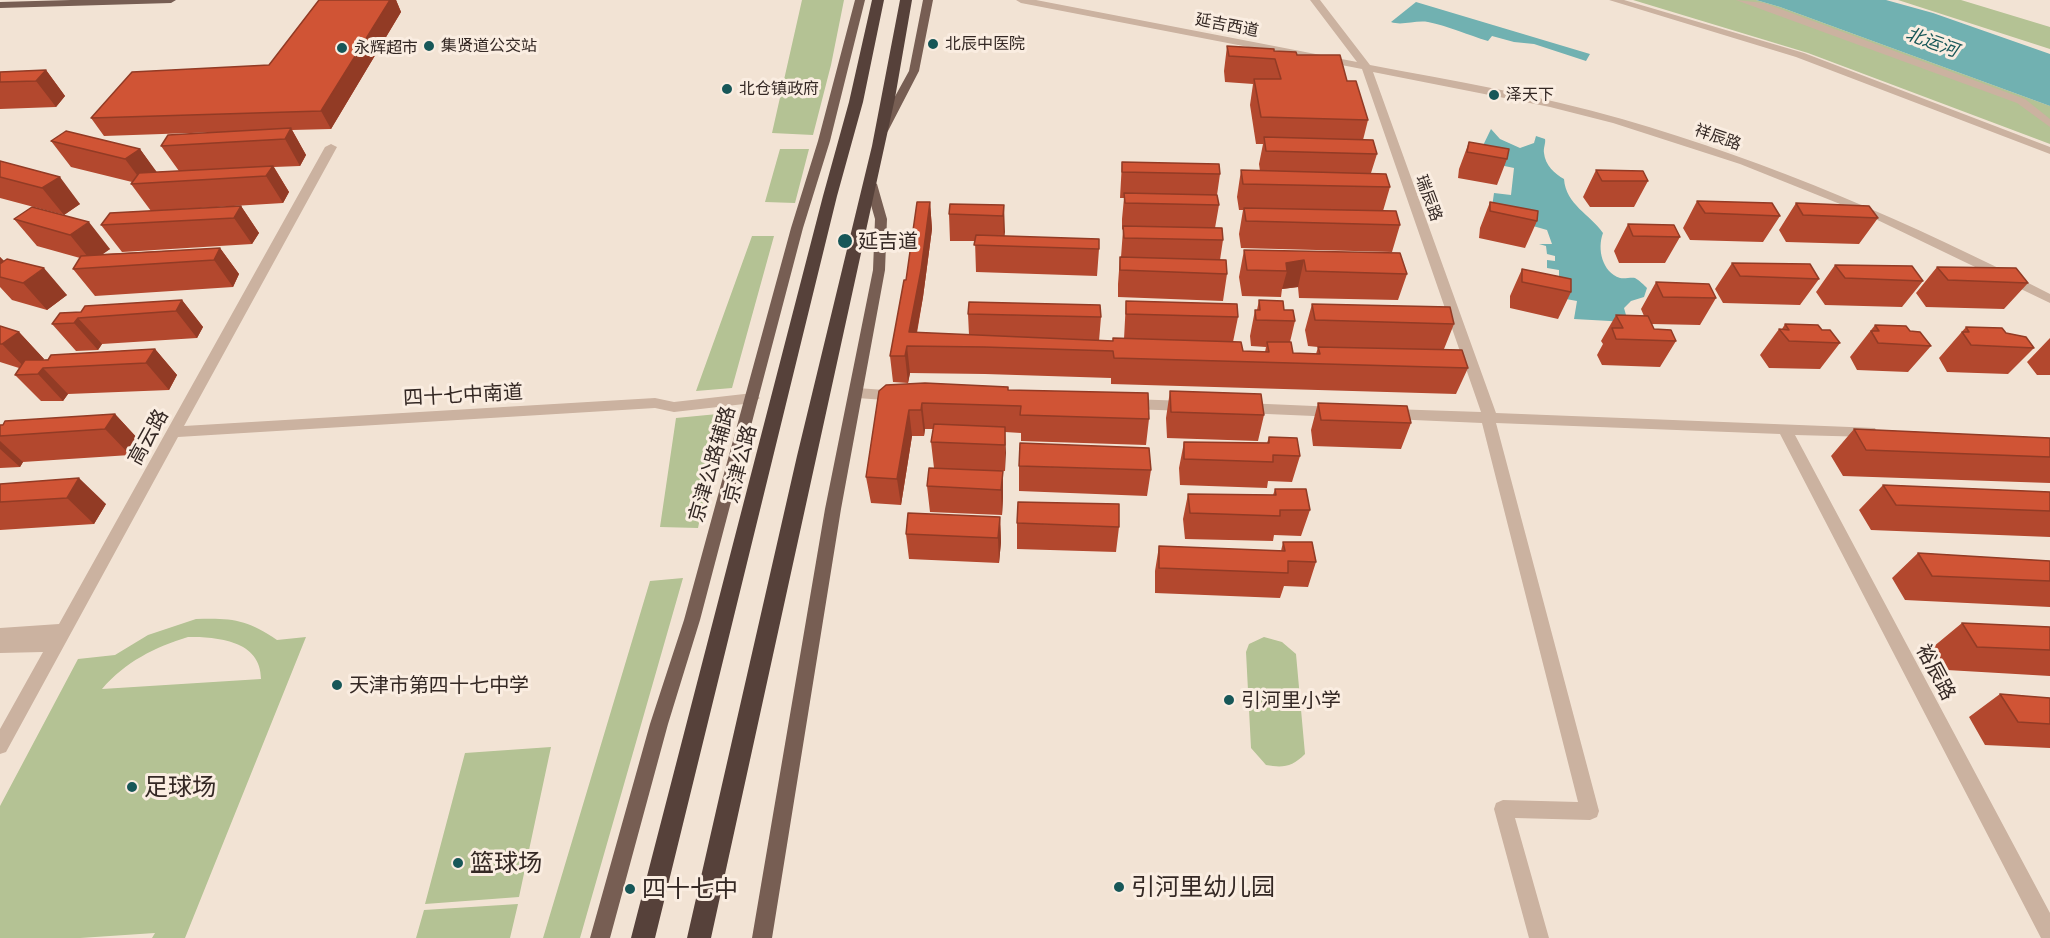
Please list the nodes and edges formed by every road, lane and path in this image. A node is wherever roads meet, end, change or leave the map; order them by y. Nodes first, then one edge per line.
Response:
1 (171, 0) edge
2 (860, 0) edge
3 (878, 0) edge
4 (906, 0) edge
5 (928, 0) edge
6 (1020, 0) edge
7 (1048, 0) edge
8 (1309, 0) edge
9 (1315, 0) edge
10 (1614, 0) edge
11 (1741, 0) edge
12 (0, 5) edge
13 (1355, 58) junction
14 (1388, 68) junction
15 (2050, 124) edge
16 (881, 134) junction
17 (332, 147) dead end
18 (2050, 151) edge
19 (817, 166) junction
20 (871, 184) junction
21 (830, 196) junction
22 (2050, 290) edge
23 (2050, 299) edge
24 (857, 393) junction
25 (914, 396) edge
26 (753, 398) junction
27 (1112, 404) edge
28 (1207, 407) edge
29 (1229, 408) edge
30 (1356, 413) edge
31 (1380, 414) edge
32 (1488, 418) junction
33 (1785, 429) junction
34 (176, 432) junction
35 (1889, 433) edge
36 (0, 635) edge
37 (58, 638) junction
38 (0, 646) edge
39 (0, 746) edge
40 (2050, 934) edge
41 (600, 938) edge
42 (643, 938) edge
43 (699, 938) edge
44 (762, 938) edge
45 (1539, 938) edge

1 - 12 main road
2 - 19 main road, 京津公路辅路
3 - 21 highway, 京津公路
4 - 16 highway
5 - 16 main road
6 - 13 street, 延吉西道
7 - 13 street, 延吉西道
8 - 13 street, 瑞辰路
9 - 13 street, 瑞辰路
10 - 18 street
11 - 15 street
13 - 14 street, 祥辰路
13 - 14 street
13 - 32 street, 瑞辰路
14 - 22 street, 祥辰路
14 - 23 street, 祥辰路
16 - 20 highway
17 - 34 street, 高云路
19 - 21 main road
19 - 26 main road, 京津公路辅路
20 - 24 main road
20 - 43 highway
21 - 42 highway, 京津公路
24 - 25 street
24 - 44 main road
26 - 34 street, 四十七中南道
26 - 41 main road, 京津公路辅路
27 - 28 street
29 - 30 street
31 - 32 street
32 - 33 street
32 - 45 street, 瑞辰路
33 - 35 street
33 - 40 street, 裕辰路
34 - 37 street, 高云路
36 - 37 street
37 - 38 street
37 - 39 street, 高云路

